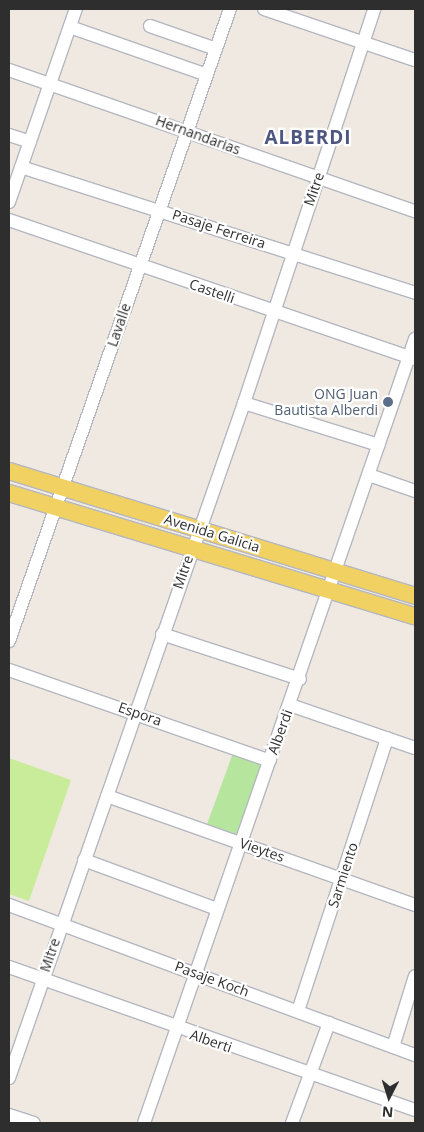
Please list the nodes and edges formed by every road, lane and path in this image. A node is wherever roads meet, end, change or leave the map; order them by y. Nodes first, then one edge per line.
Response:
1 (76, 9) edge
2 (230, 9) edge
3 (264, 9) edge
4 (374, 9) edge
5 (150, 26) dead end
6 (70, 27) junction
7 (362, 42) junction
8 (216, 49) junction
9 (415, 60) edge
10 (9, 70) edge
11 (207, 75) junction
12 (50, 84) junction
13 (187, 131) junction
14 (9, 136) edge
15 (30, 142) junction
16 (21, 167) junction
17 (318, 178) junction
18 (9, 202) edge
19 (160, 210) junction
20 (415, 212) edge
21 (9, 220) edge
22 (292, 252) junction
23 (139, 267) junction
24 (415, 293) edge
25 (274, 312) junction
26 (415, 339) edge
27 (412, 358) edge
28 (244, 403) junction
29 (379, 445) junction
30 (9, 471) edge
31 (369, 475) junction
32 (62, 487) junction
33 (415, 491) edge
34 (9, 493) edge
35 (55, 508) junction
36 (198, 529) junction
37 (191, 548) junction
38 (337, 572) junction
39 (330, 590) junction
40 (415, 596) edge
41 (415, 616) edge
42 (162, 634) junction
43 (9, 642) edge
44 (9, 670) edge
45 (300, 679) junction
46 (290, 705) junction
47 (135, 712) junction
48 (387, 738) junction
49 (415, 748) edge
50 (270, 761) junction
51 (107, 796) junction
52 (242, 843) junction
53 (84, 860) junction
54 (342, 878) junction
55 (9, 905) edge
56 (415, 905) edge
57 (217, 909) junction
58 (60, 924) junction
59 (9, 967) edge
60 (196, 973) junction
61 (415, 976) edge
62 (41, 979) junction
63 (298, 1011) junction
64 (329, 1023) junction
65 (176, 1028) junction
66 (393, 1046) junction
67 (415, 1055) edge
68 (308, 1075) junction
69 (9, 1078) edge
70 (415, 1110) edge
71 (9, 1115) edge
72 (34, 1123) edge
73 (144, 1123) edge
74 (292, 1123) edge

1 - 6 street
2 - 8 street, Lavalle
3 - 7 street
4 - 7 street, Mitre
5 - 8 street
6 - 11 street
6 - 12 street
7 - 9 street
7 - 17 street, Mitre
8 - 11 street, Lavalle
10 - 12 street, Hernandarias
11 - 13 street, Lavalle
12 - 13 street, Hernandarias
12 - 15 street
13 - 17 street, Hernandarias
13 - 19 street, Lavalle
14 - 15 street
15 - 16 street
16 - 18 street
16 - 19 street, Pasaje Ferreira
17 - 20 street, Hernandarias
17 - 22 street, Mitre
19 - 22 street, Pasaje Ferreira
19 - 23 street, Lavalle
21 - 23 street, Castelli
22 - 24 street, Pasaje Ferreira
22 - 25 street, Mitre
23 - 25 street, Castelli
23 - 32 street, Lavalle
25 - 27 street, Castelli
25 - 28 street, Mitre
26 - 27 street, Alberdi
27 - 29 street, Alberdi
28 - 29 street
28 - 36 street, Mitre
29 - 31 street, Alberdi
30 - 32 main road, Avenida Galicia
31 - 33 street
31 - 38 street, Alberdi
32 - 35 street, Lavalle
32 - 36 main road, Avenida Galicia
34 - 35 main road, Avenida Galicia
35 - 37 main road, Avenida Galicia
35 - 43 street, Lavalle
36 - 37 street, Mitre
36 - 38 main road, Avenida Galicia
37 - 39 main road, Avenida Galicia
37 - 42 street, Mitre
38 - 39 street, Alberdi
38 - 40 main road, Avenida Galicia
39 - 41 main road, Avenida Galicia
39 - 45 street, Alberdi
42 - 45 street
42 - 47 street, Mitre
44 - 47 street, Espora
45 - 46 street, Alberdi
46 - 48 street
46 - 50 street, Alberdi
47 - 50 street, Espora
47 - 51 street, Mitre
48 - 49 street
48 - 54 street, Sarmiento
50 - 52 street, Alberdi
51 - 52 street, Vieytes
51 - 53 street, Mitre
52 - 54 street, Vieytes
52 - 57 street, Alberdi
53 - 57 street
53 - 58 street, Mitre
54 - 56 street, Vieytes
54 - 63 street, Sarmiento
55 - 58 street, Pasaje Koch
57 - 60 street, Alberdi
58 - 60 street, Pasaje Koch
58 - 62 street, Mitre
59 - 62 street, Alberti
60 - 63 street, Pasaje Koch
60 - 65 street, Alberdi
61 - 66 street
62 - 65 street, Alberti
62 - 69 street, Mitre
63 - 64 street, Pasaje Koch
64 - 66 street, Pasaje Koch
64 - 68 street
65 - 68 street, Alberti
65 - 73 street, Alberdi
66 - 67 street, Pasaje Koch
68 - 70 street, Alberti
68 - 74 street
71 - 72 street

